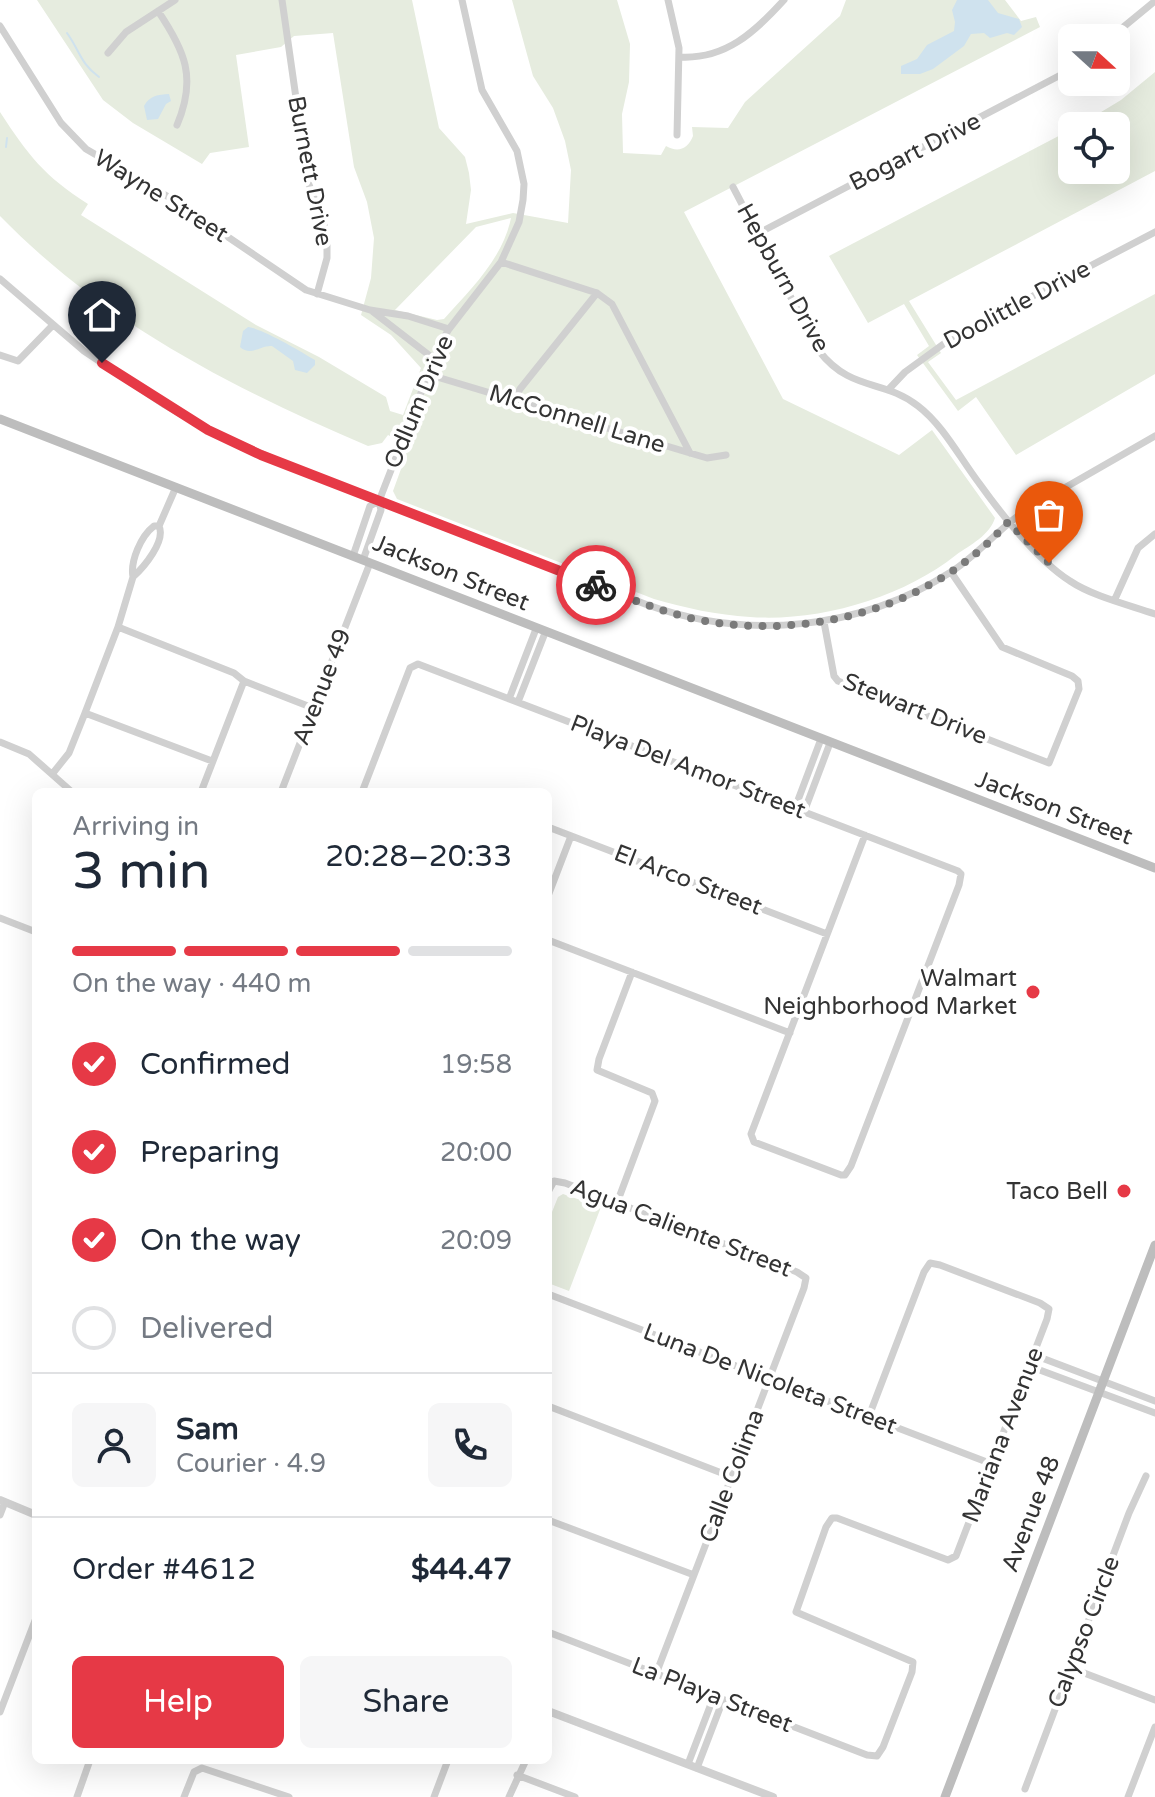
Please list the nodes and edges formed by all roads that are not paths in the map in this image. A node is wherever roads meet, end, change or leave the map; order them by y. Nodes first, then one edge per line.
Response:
1 (175, 0) edge
2 (282, 0) edge
3 (462, 0) edge
4 (668, 0) edge
5 (784, 0) edge
6 (1155, 1) edge
7 (158, 11) junction
8 (1127, 24) edge
9 (0, 26) edge
10 (108, 53) dead end
11 (679, 57) junction
12 (1058, 76) edge
13 (177, 125) dead end
14 (677, 135) dead end
15 (733, 187) dead end
16 (1155, 232) edge
17 (757, 234) junction
18 (501, 262) junction
19 (0, 279) edge
20 (597, 293) junction
21 (317, 294) junction
22 (370, 310) junction
23 (52, 326) junction
24 (449, 329) junction
25 (0, 355) edge
26 (434, 359) junction
27 (427, 374) junction
28 (888, 390) junction
29 (514, 401) junction
30 (0, 419) edge
31 (1155, 436) edge
32 (690, 453) junction
33 (726, 455) dead end
34 (176, 487) junction
35 (379, 501) junction
36 (1008, 522) junction
37 (364, 524) junction
38 (159, 526) junction
39 (374, 528) junction
40 (1155, 534) edge
41 (140, 546) junction
42 (153, 552) junction
43 (362, 559) junction
44 (951, 572) junction
45 (133, 577) junction
46 (1115, 599) junction
47 (1155, 614) edge
48 (824, 622) junction
49 (118, 627) junction
50 (541, 631) junction
51 (244, 681) junction
52 (509, 699) junction
53 (518, 702) junction
54 (313, 708) junction
55 (85, 713) junction
56 (826, 741) junction
57 (0, 742) edge
58 (212, 761) junction
59 (53, 773) junction
60 (68, 788) edge
61 (202, 788) edge
62 (283, 788) edge
63 (364, 788) edge
64 (795, 808) junction
65 (804, 812) junction
66 (552, 829) edge
67 (865, 835) junction
68 (571, 836) junction
69 (1155, 868) edge
70 (552, 886) edge
71 (0, 918) edge
72 (32, 930) edge
73 (827, 934) junction
74 (552, 942) edge
75 (632, 972) junction
76 (790, 1033) junction
77 (552, 1185) edge
78 (617, 1203) junction
79 (1155, 1245) edge
80 (806, 1278) joint
81 (552, 1296) edge
82 (1034, 1355) junction
83 (1029, 1366) junction
84 (770, 1378) junction
85 (1103, 1382) junction
86 (1099, 1393) junction
87 (1155, 1401) edge
88 (552, 1408) edge
89 (1155, 1413) edge
90 (869, 1416) junction
91 (992, 1464) junction
92 (1146, 1476) dead end
93 (732, 1477) junction
94 (2, 1501) edge
95 (32, 1513) edge
96 (0, 1515) edge
97 (552, 1522) edge
98 (694, 1575) junction
99 (32, 1627) edge
100 (552, 1634) edge
101 (1071, 1668) junction
102 (656, 1674) junction
103 (4, 1692) edge
104 (714, 1696) junction
105 (723, 1700) junction
106 (1155, 1700) edge
107 (0, 1712) edge
108 (552, 1713) edge
109 (1155, 1727) edge
110 (877, 1756) joint
111 (89, 1764) edge
112 (446, 1764) edge
113 (516, 1764) edge
114 (524, 1764) edge
115 (688, 1764) junction
116 (697, 1768) junction
117 (517, 1775) junction
118 (1025, 1789) dead end
119 (77, 1797) edge
120 (184, 1797) edge
121 (289, 1797) edge
122 (434, 1797) edge
123 (509, 1797) edge
124 (575, 1797) edge
125 (773, 1797) edge
126 (945, 1797) edge
127 (1128, 1797) edge

1 - 7 street
2 - 21 street, Burnett Drive
3 - 18 street, Odlum Drive
4 - 11 street
5 - 11 street
6 - 8 street
7 - 10 street
7 - 13 street
9 - 21 street, Wayne Street
11 - 14 street
12 - 17 street, Bogart Drive
15 - 17 street, Hepburn Drive
16 - 28 street, Doolittle Drive
17 - 28 street, Hepburn Drive
18 - 20 street
18 - 24 street, Odlum Drive
19 - 23 street
20 - 29 street
20 - 32 street
21 - 22 street, Wayne Street
22 - 24 street, Wayne Street
22 - 26 street, Wayne Street
23 - 25 street
23 - 35 street
24 - 26 street, Odlum Drive
26 - 27 street, Odlum Drive
27 - 29 street, McConnell Lane
27 - 35 street, Odlum Drive
28 - 36 street, Hepburn Drive
29 - 32 street, McConnell Lane
30 - 34 main road, Jackson Street
31 - 36 street
32 - 33 street, McConnell Lane
34 - 38 street
34 - 43 main road, Jackson Street
35 - 37 street, Odlum Drive
35 - 39 street, Odlum Drive
35 - 48 street
36 - 44 street
36 - 46 street, Hepburn Drive
37 - 39 street
37 - 43 street, Odlum Drive
38 - 41 street
38 - 42 street
39 - 43 street, Odlum Drive
40 - 46 street
41 - 42 street
41 - 45 street
42 - 45 street
43 - 50 main road, Jackson Street
43 - 54 street, Avenue 49
44 - 48 street
44 - 48 street, Stewart Drive
45 - 49 street
46 - 47 street, Hepburn Drive
49 - 51 street
49 - 55 street
50 - 52 street
50 - 53 street
50 - 56 main road, Jackson Street
51 - 54 street
51 - 58 street
52 - 53 street, Playa Del Amor Street
52 - 63 street, Playa Del Amor Street
53 - 64 street, Playa Del Amor Street
54 - 62 street, Avenue 49
55 - 58 street
55 - 59 street
56 - 64 street
56 - 65 street
56 - 69 main road, Jackson Street
57 - 59 street
58 - 61 street
59 - 60 street
64 - 65 street, Playa Del Amor Street
65 - 67 street, Playa Del Amor Street
66 - 68 street, El Arco Street
67 - 73 street
67 - 76 street, Playa Del Amor Street
68 - 70 street
68 - 73 street, El Arco Street
71 - 72 street
73 - 76 street
74 - 75 street
75 - 76 street
75 - 78 street
77 - 78 street, Agua Caliente Street
78 - 80 street, Agua Caliente Street
79 - 85 main road, Avenue 48
80 - 84 street, Calle Colima
81 - 84 street, Luna De Nicoleta Street
82 - 83 street, Mariana Avenue
82 - 85 street
82 - 90 street, Mariana Avenue
83 - 86 street
83 - 91 street, Mariana Avenue
84 - 90 street, Luna De Nicoleta Street
84 - 93 street, Calle Colima
85 - 86 main road, Avenue 48
85 - 87 street
86 - 89 street
86 - 126 main road, Avenue 48
88 - 93 street
90 - 91 street, Luna De Nicoleta Street
91 - 110 street, Mariana Avenue
92 - 101 street, Calypso Circle
93 - 98 street, Calle Colima
94 - 95 street
94 - 96 street
97 - 98 street
98 - 102 street, Calle Colima
99 - 103 street
100 - 102 street, La Playa Street
101 - 106 street
101 - 118 street, Calypso Circle
102 - 104 street, La Playa Street
103 - 107 street
104 - 105 street, La Playa Street
104 - 115 street
105 - 110 street, La Playa Street
105 - 116 street
108 - 115 street
109 - 127 street
111 - 119 street
112 - 122 street
113 - 117 street
114 - 117 street
115 - 116 street
116 - 125 street
117 - 123 street
117 - 124 street
120 - 121 street

